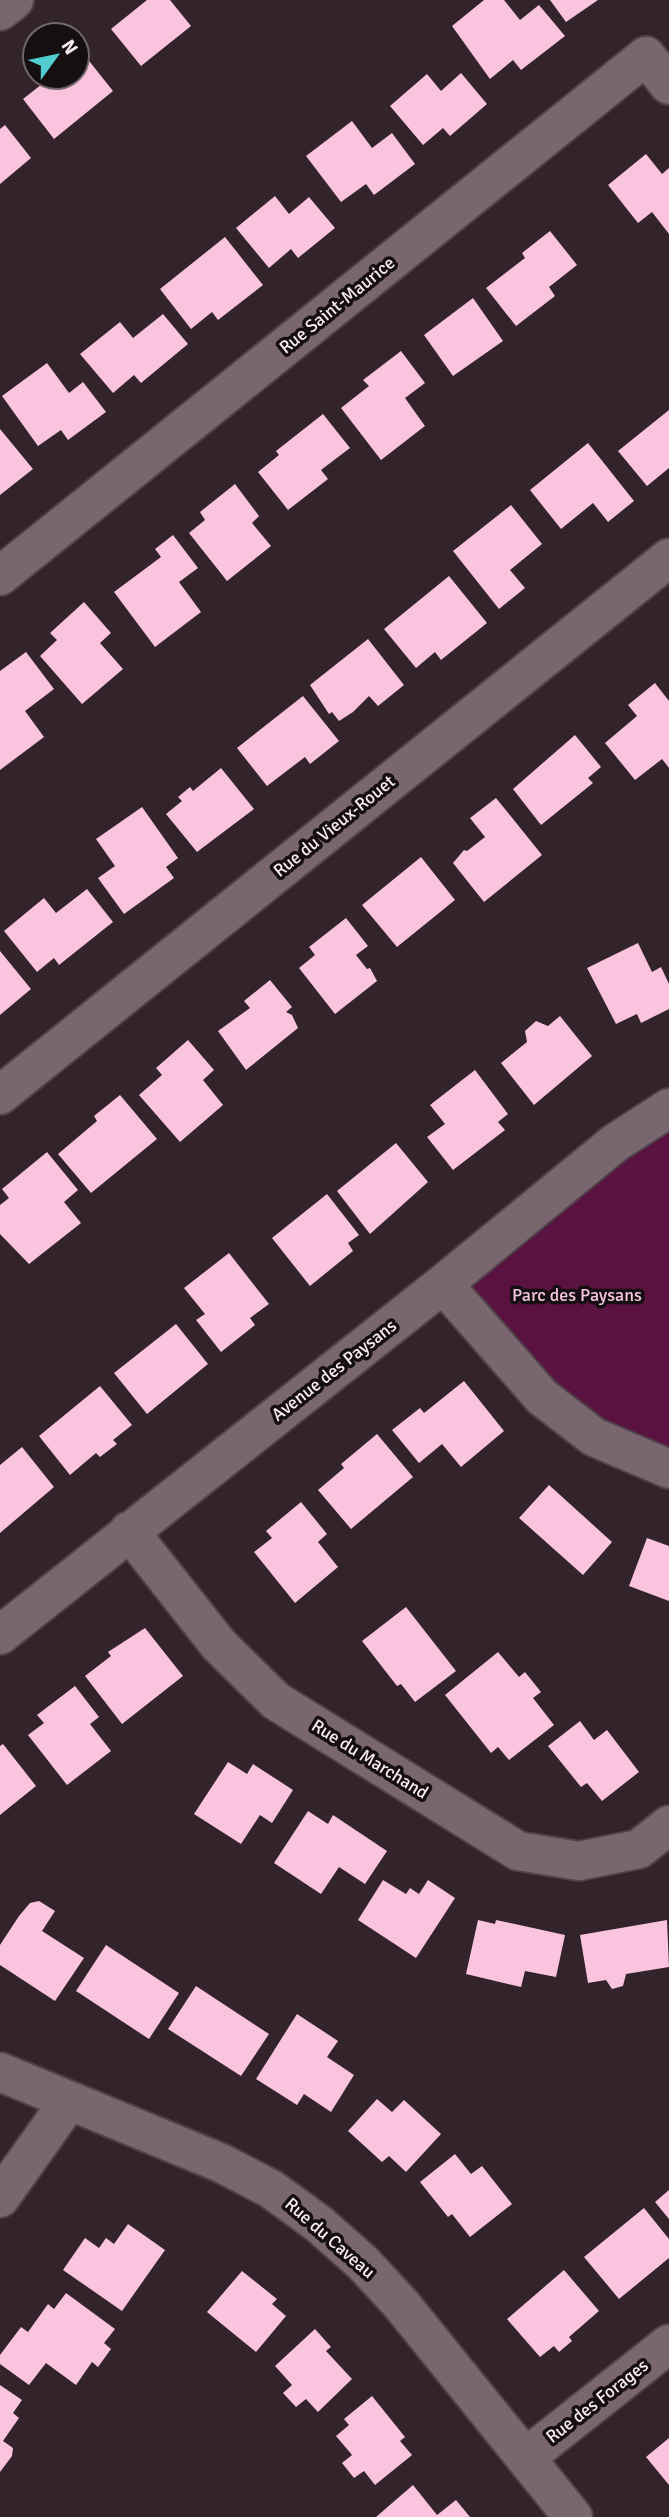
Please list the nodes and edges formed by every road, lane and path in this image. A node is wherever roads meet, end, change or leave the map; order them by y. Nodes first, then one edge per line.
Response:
1 (14, 0) edge
2 (0, 11) edge
3 (669, 85) edge
4 (669, 558) edge
5 (0, 576) edge
6 (0, 1095) edge
7 (669, 1108) edge
8 (443, 1284) junction
9 (669, 1469) edge
10 (129, 1531) junction
11 (0, 1635) edge
12 (669, 1825) edge
13 (0, 2072) edge
14 (69, 2101) junction
15 (0, 2199) edge
16 (669, 2344) edge
17 (525, 2458) junction
18 (573, 2517) edge

1 - 2 street
3 - 5 street, Rue Saint-Maurice
4 - 6 street, Rue du Vieux-Rouet
7 - 8 street, Avenue des Paysans
8 - 9 street
8 - 10 street, Avenue des Paysans
10 - 11 street, Avenue des Paysans
10 - 12 street, Rue du Marchand
13 - 14 street, Rue du Caveau
14 - 15 street
14 - 17 street, Rue du Caveau
16 - 17 street, Rue des Forages
17 - 18 street, Rue du Caveau

